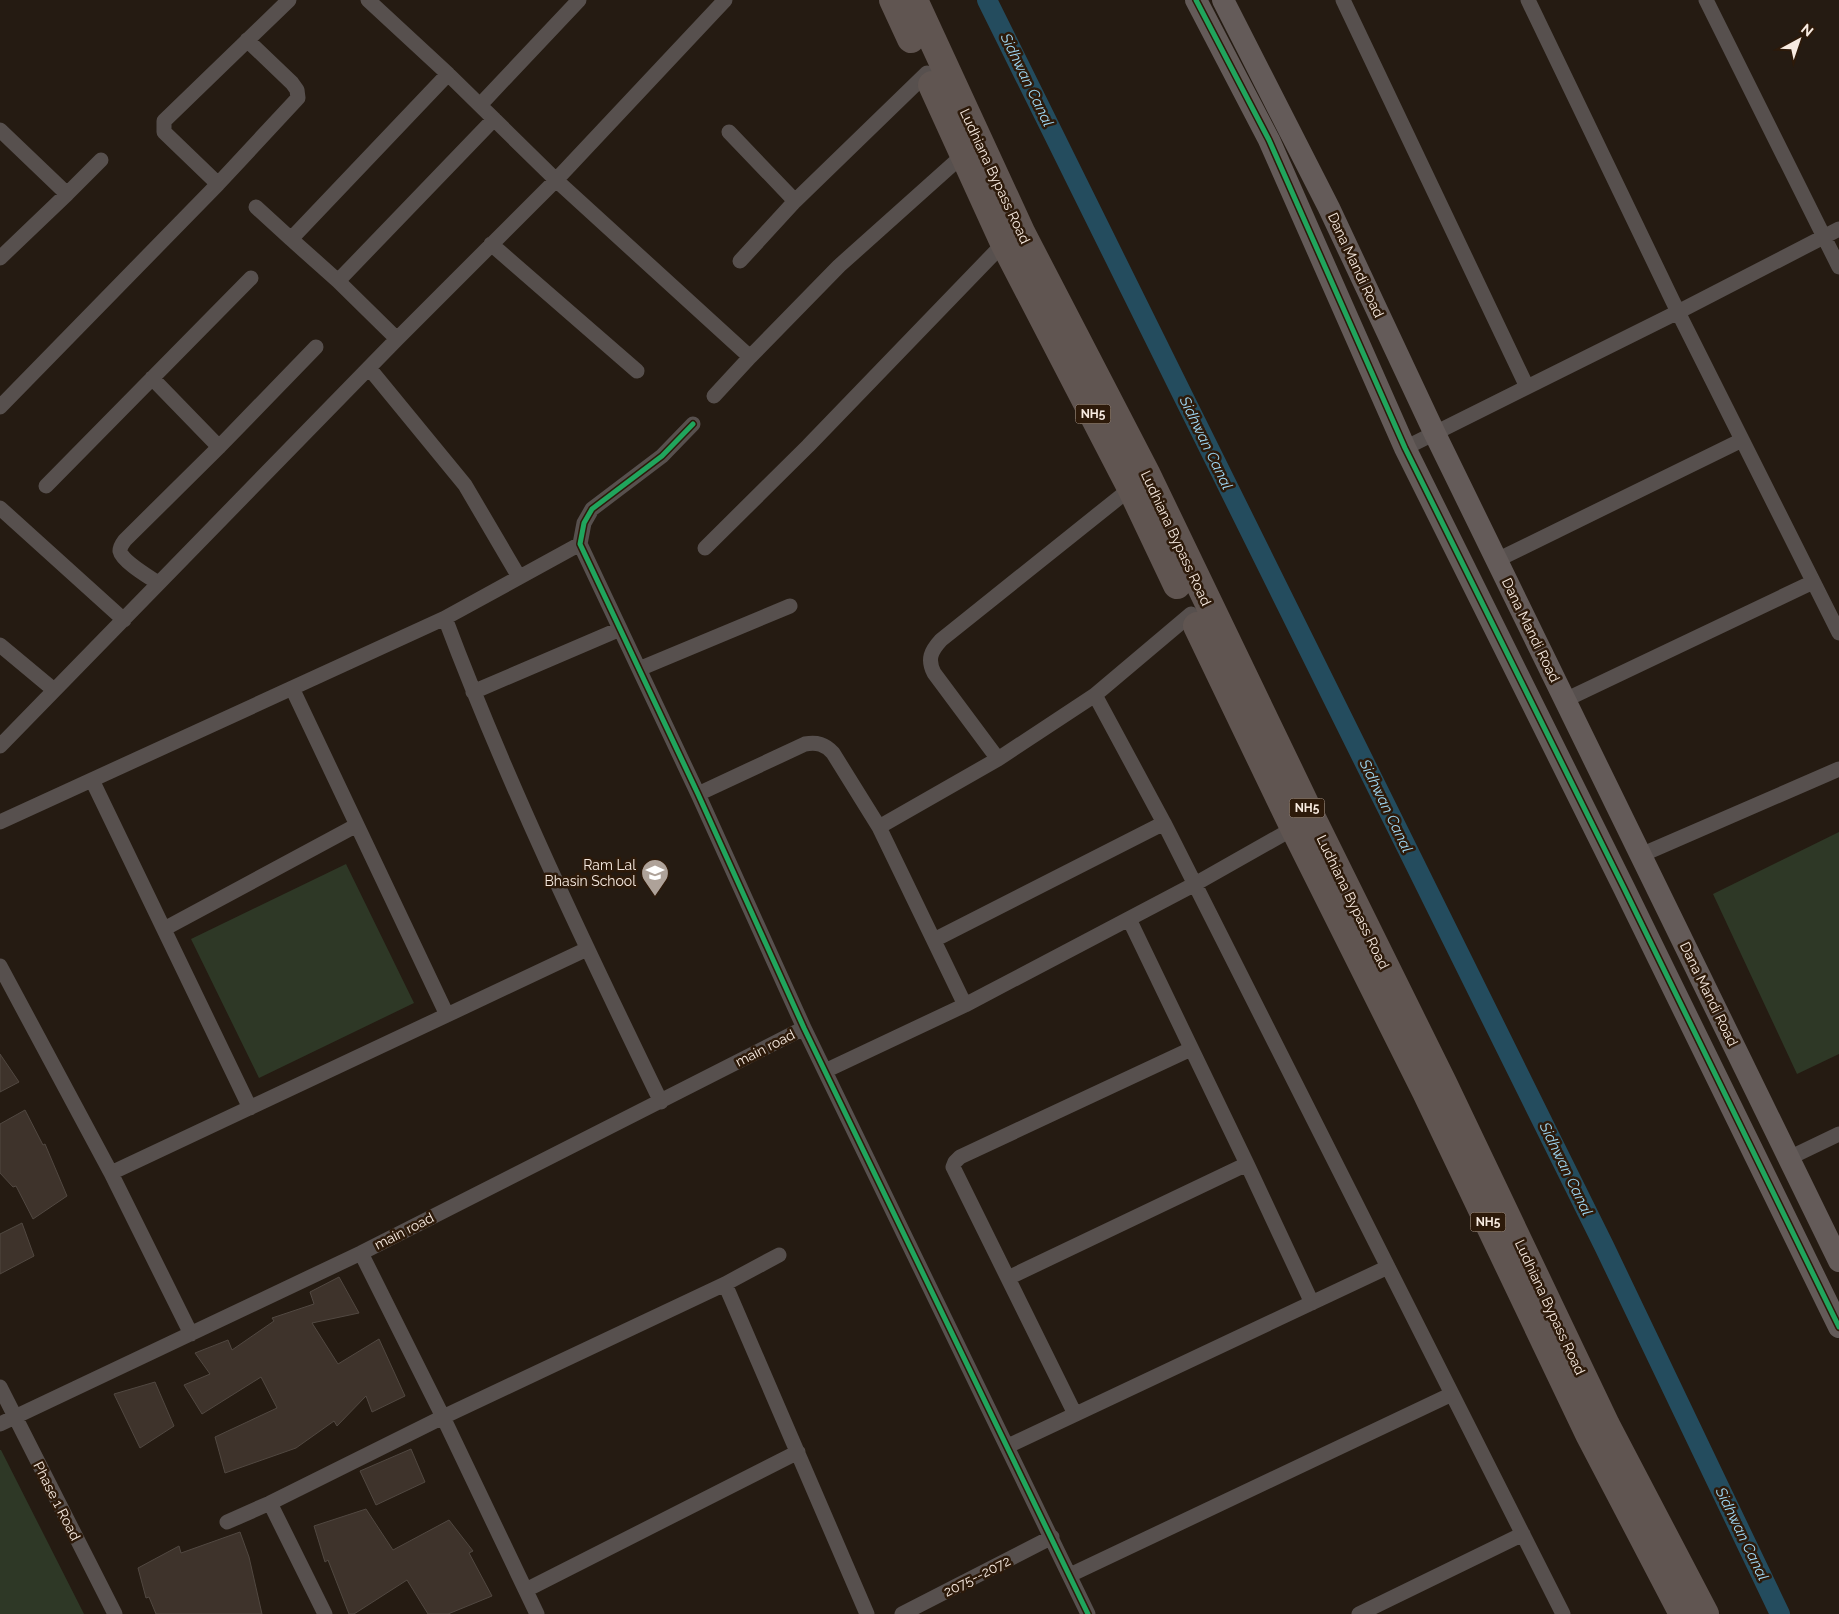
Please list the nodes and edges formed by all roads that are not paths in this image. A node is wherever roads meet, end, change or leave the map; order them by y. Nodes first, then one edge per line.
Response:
1 (289, 0) edge
2 (368, 0) edge
3 (579, 0) edge
4 (725, 0) edge
5 (892, 0) edge
6 (914, 0) edge
7 (1196, 0) edge
8 (1223, 0) edge
9 (1343, 0) edge
10 (1528, 0) edge
11 (1706, 0) edge
12 (247, 40) junction
13 (926, 73) junction
14 (448, 74) junction
15 (480, 105) junction
16 (494, 118) junction
17 (0, 130) edge
18 (729, 132) dead end
19 (963, 155) junction
20 (101, 160) dead end
21 (556, 180) junction
22 (218, 184) junction
23 (66, 194) junction
24 (795, 201) junction
25 (256, 207) dead end
26 (1839, 228) edge
27 (1824, 237) junction
28 (291, 239) junction
29 (1004, 242) junction
30 (491, 244) junction
31 (0, 258) edge
32 (740, 260) dead end
33 (1839, 267) edge
34 (251, 278) dead end
35 (338, 281) junction
36 (1678, 312) junction
37 (397, 339) junction
38 (316, 347) dead end
39 (750, 357) junction
40 (369, 368) junction
41 (636, 372) dead end
42 (152, 378) junction
43 (1527, 387) junction
44 (714, 396) dead end
45 (0, 408) edge
46 (693, 424) dead end
47 (1436, 434) junction
48 (1742, 440) junction
49 (219, 447) junction
50 (1405, 448) junction
51 (46, 486) dead end
52 (1131, 488) junction
53 (0, 508) edge
54 (580, 544) junction
55 (705, 548) dead end
56 (1497, 560) junction
57 (519, 578) junction
58 (1813, 582) junction
59 (158, 583) junction
60 (790, 606) dead end
61 (1191, 614) junction
62 (445, 618) junction
63 (124, 620) junction
64 (620, 629) junction
65 (1839, 633) edge
66 (0, 645) edge
67 (639, 669) junction
68 (292, 688) junction
69 (54, 690) junction
70 (473, 692) junction
71 (1095, 695) junction
72 (1565, 700) junction
73 (0, 746) edge
74 (998, 759) junction
75 (1839, 769) edge
76 (92, 780) junction
77 (698, 794) junction
78 (0, 822) edge
79 (1164, 823) junction
80 (357, 825) junction
81 (879, 827) junction
82 (1294, 828) junction
83 (1641, 855) junction
84 (1195, 884) junction
85 (1129, 919) junction
86 (164, 929) junction
87 (934, 940) junction
88 (587, 950) junction
89 (0, 966) edge
90 (964, 1005) junction
91 (447, 1015) junction
92 (804, 1028) junction
93 (1191, 1049) junction
94 (825, 1071) junction
95 (661, 1102) junction
96 (250, 1108) junction
97 (1839, 1134) edge
98 (1789, 1158) junction
99 (1247, 1164) junction
100 (111, 1173) junction
101 (361, 1253) junction
102 (779, 1255) dead end
103 (1839, 1261) edge
104 (1388, 1267) junction
105 (1008, 1278) junction
106 (726, 1284) junction
107 (1312, 1303) junction
108 (1839, 1327) edge
109 (191, 1334) junction
110 (0, 1387) edge
111 (1452, 1394) junction
112 (1075, 1414) junction
113 (14, 1417) junction
114 (443, 1417) junction
115 (0, 1424) edge
116 (1008, 1446) junction
117 (798, 1452) junction
118 (270, 1502) junction
119 (227, 1522) dead end
120 (1523, 1534) junction
121 (1052, 1538) junction
122 (1070, 1575) junction
123 (526, 1590) junction
124 (115, 1614) edge
125 (325, 1614) edge
126 (537, 1614) edge
127 (867, 1614) edge
128 (902, 1614) edge
129 (1088, 1614) edge
130 (1359, 1614) edge
131 (1563, 1614) edge
132 (1683, 1614) edge
133 (1705, 1614) edge

1 - 12 street
2 - 14 street
3 - 15 street
4 - 21 street
5 - 13 highway, Ludhiana Bypass Road / NH5
6 - 133 highway, Ludhiana Bypass Road / NH5
7 - 50 street
8 - 47 street, Dana Mandi Road
9 - 43 street
10 - 36 street
11 - 27 street
12 - 22 street
12 - 22 street
13 - 19 highway, Ludhiana Bypass Road / NH5
13 - 24 street
14 - 15 street
14 - 28 street
15 - 16 street
16 - 21 street
16 - 35 street
17 - 23 street
18 - 24 street
19 - 29 highway, Ludhiana Bypass Road / NH5
19 - 39 street
20 - 23 street
21 - 30 street
21 - 39 street
22 - 45 street
23 - 31 street
24 - 32 street
25 - 28 street
26 - 27 street
27 - 33 street
27 - 36 street
28 - 35 street
29 - 52 highway, Ludhiana Bypass Road / NH5
29 - 55 street
30 - 37 street
30 - 41 street
34 - 42 street
35 - 37 street
36 - 43 street
36 - 48 street
37 - 40 street
38 - 49 street
39 - 44 street
40 - 57 street
40 - 59 street
42 - 49 street
42 - 51 street
43 - 47 street
46 - 54 street
47 - 50 street
47 - 56 street, Dana Mandi Road
48 - 56 street
48 - 58 street
49 - 59 street
50 - 108 street
52 - 61 highway, Ludhiana Bypass Road / NH5
52 - 74 street
53 - 63 street
54 - 57 street
54 - 64 street
56 - 72 street, Dana Mandi Road
57 - 62 street
58 - 65 street
58 - 72 street
59 - 63 street
60 - 67 street
61 - 71 street
61 - 82 highway, Ludhiana Bypass Road / NH5
62 - 68 street
62 - 70 street
63 - 69 street
64 - 67 street
64 - 70 street
66 - 69 street
67 - 77 street
68 - 76 street
68 - 80 street
69 - 73 street
70 - 88 street
71 - 74 street
71 - 79 street
72 - 83 street, Dana Mandi Road
74 - 81 street
75 - 83 street
76 - 78 street
76 - 86 street
77 - 81 street
77 - 92 street
79 - 84 street
79 - 87 street
80 - 86 street
80 - 91 street
81 - 87 street
82 - 84 street
82 - 132 highway, Ludhiana Bypass Road / NH5
83 - 98 street, Dana Mandi Road
84 - 85 street
84 - 104 street
85 - 90 street
85 - 93 street
86 - 96 street
87 - 90 street
88 - 91 street
88 - 95 street
89 - 100 street
90 - 94 street
91 - 96 street
92 - 94 street
92 - 95 street, main road
93 - 99 street
93 - 105 street
94 - 116 street
95 - 101 street, main road
96 - 100 street
97 - 98 street
98 - 103 street, Dana Mandi Road
99 - 105 street
99 - 107 street
100 - 109 street
101 - 109 street, main road
101 - 114 street
102 - 106 street
104 - 107 street
104 - 111 street
105 - 112 street
106 - 114 street
106 - 117 street
107 - 112 street
109 - 113 street, main road
110 - 113 street, Phase 1 Road
111 - 120 street
111 - 122 street
112 - 116 street
113 - 115 street, main road
113 - 124 street, Phase 1 Road
114 - 118 street
114 - 123 street
116 - 121 street
117 - 123 street
117 - 127 street
118 - 119 street
118 - 125 street
120 - 130 street
120 - 131 street
121 - 122 street
121 - 128 street, 2075--2072
122 - 129 street
123 - 126 street

